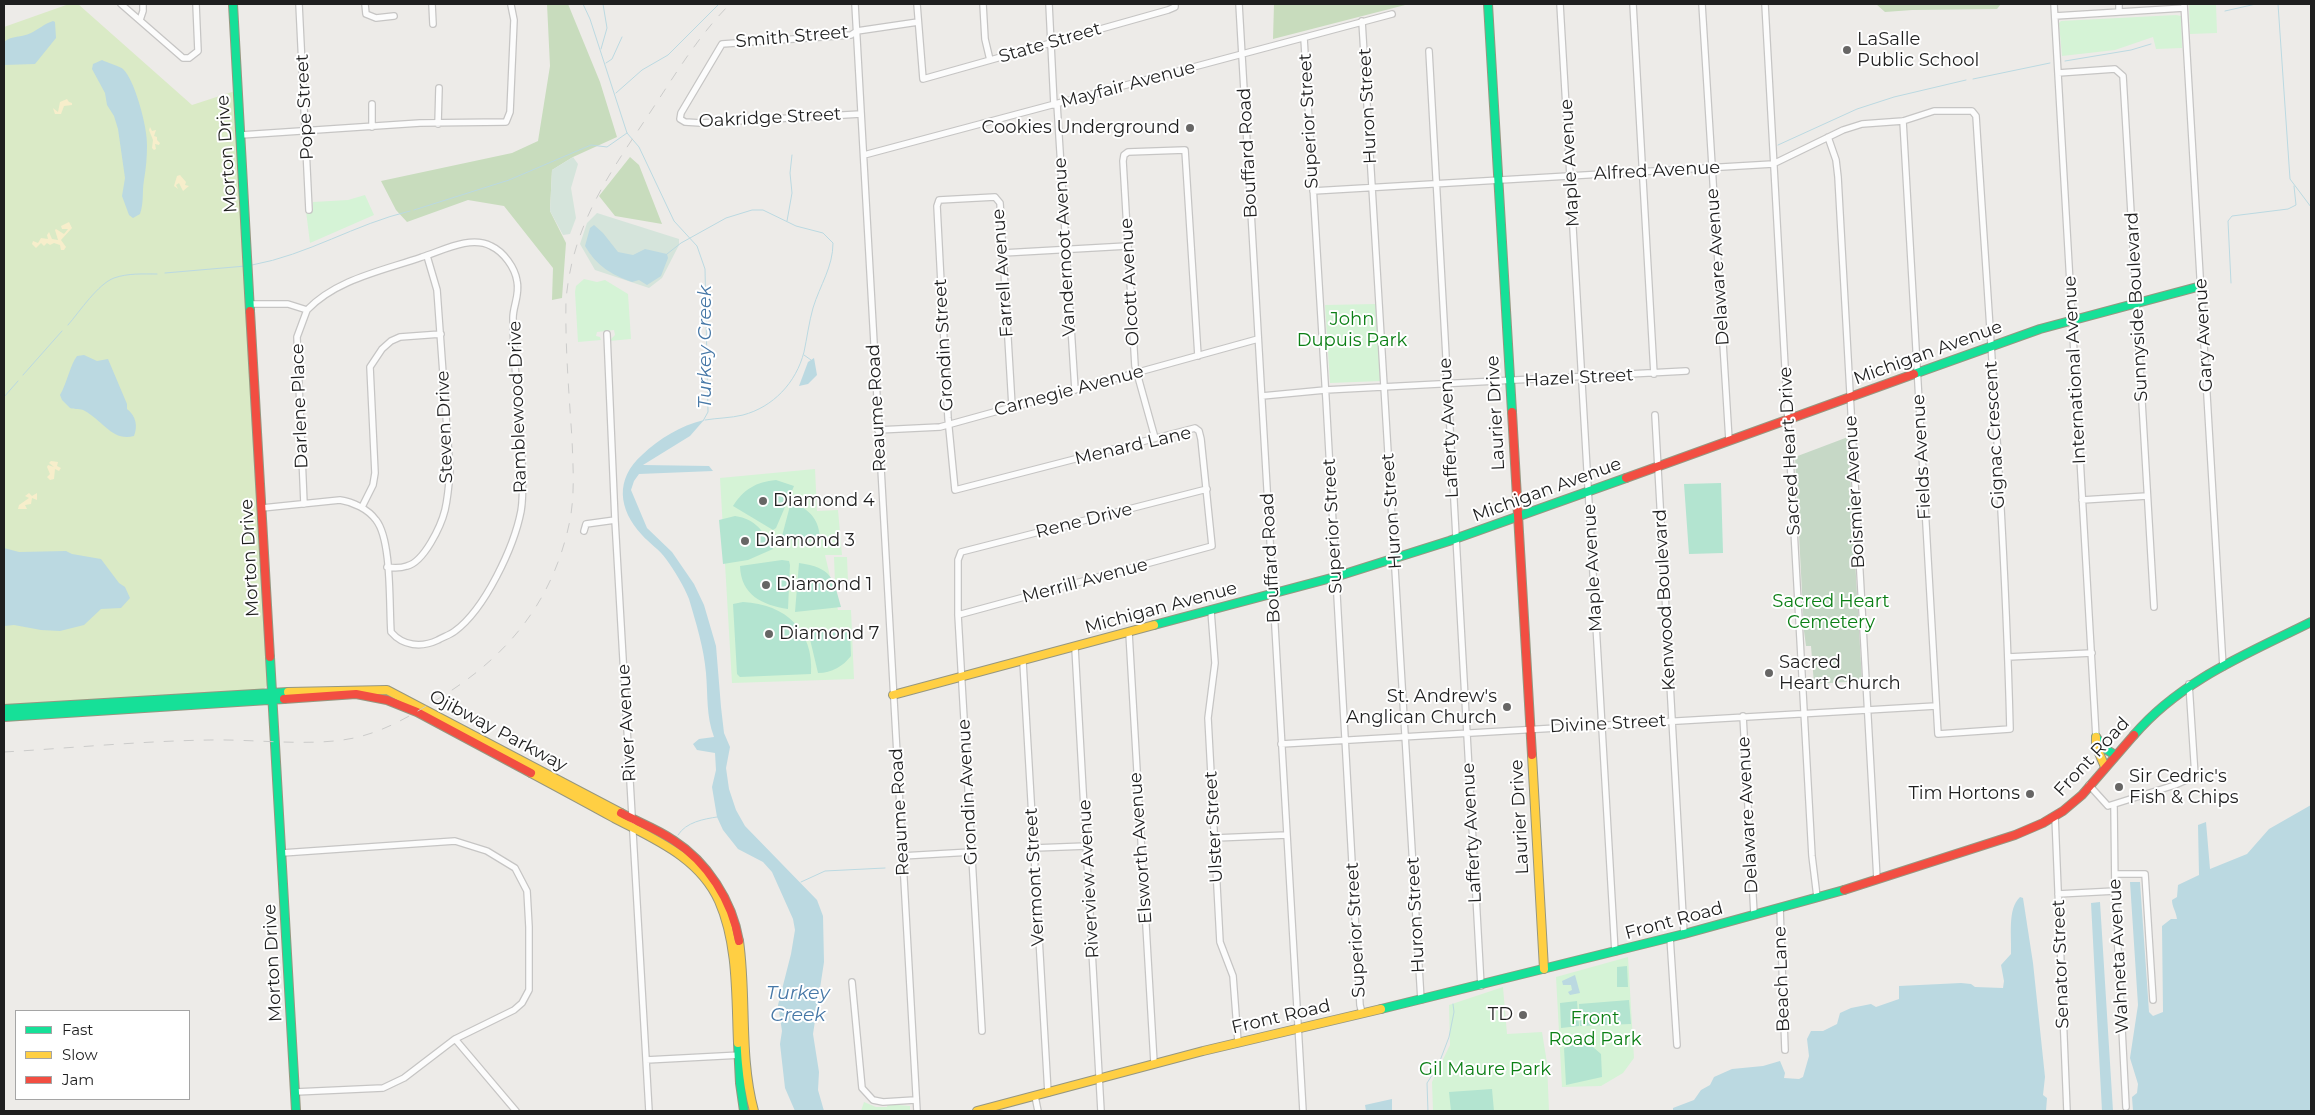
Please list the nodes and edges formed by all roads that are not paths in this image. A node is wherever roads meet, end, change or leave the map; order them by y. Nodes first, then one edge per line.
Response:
1 (121, 4) edge
2 (143, 4) edge
3 (196, 4) edge
4 (233, 4) edge
5 (299, 4) edge
6 (365, 4) edge
7 (432, 4) edge
8 (855, 4) edge
9 (917, 4) edge
10 (983, 4) edge
11 (1048, 4) edge
12 (1174, 4) edge
13 (1239, 4) edge
14 (1488, 4) edge
15 (1560, 4) edge
16 (1633, 4) edge
17 (1702, 4) edge
18 (1765, 4) edge
19 (2054, 4) edge
20 (2119, 4) edge
21 (511, 5) dead end
22 (2184, 6) edge
23 (2120, 12) junction
24 (1392, 14) dead end
25 (394, 16) dead end
26 (2055, 16) junction
27 (140, 20) junction
28 (1362, 21) junction
29 (918, 22) junction
30 (433, 24) dead end
31 (857, 31) junction
32 (1304, 38) junction
33 (1050, 42) junction
34 (1429, 51) dead end
35 (1242, 54) junction
36 (990, 60) junction
37 (2058, 73) junction
38 (439, 88) dead end
39 (372, 104) dead end
40 (1056, 104) junction
41 (861, 114) junction
42 (680, 119) joint
43 (1903, 121) junction
44 (438, 124) junction
45 (372, 127) junction
46 (306, 131) junction
47 (241, 135) junction
48 (1828, 137) junction
49 (864, 155) junction
50 (1773, 164) junction
51 (1711, 168) junction
52 (1643, 171) junction
53 (1572, 176) junction
54 (1498, 180) junction
55 (1435, 183) junction
56 (1373, 186) junction
57 (1313, 190) junction
58 (938, 200) joint
59 (309, 210) dead end
60 (1128, 246) junction
61 (1065, 249) junction
62 (1003, 253) junction
63 (427, 256) junction
64 (2201, 286) junction
65 (2136, 302) junction
66 (250, 304) junction
67 (307, 310) junction
68 (2071, 320) junction
69 (441, 334) junction
70 (607, 334) dead end
71 (1258, 339) junction
72 (1990, 346) junction
73 (1198, 356) junction
74 (1686, 371) dead end
75 (1138, 372) junction
76 (1917, 372) junction
77 (1654, 374) junction
78 (1581, 377) junction
79 (1510, 381) junction
80 (1446, 385) junction
81 (1384, 388) junction
82 (1075, 390) junction
83 (1325, 390) junction
84 (1262, 396) junction
85 (1849, 397) junction
86 (1012, 406) junction
87 (1655, 415) dead end
88 (1788, 419) junction
89 (949, 424) junction
90 (878, 430) junction
91 (1155, 438) junction
92 (1729, 440) junction
93 (1659, 466) junction
94 (1207, 489) junction
95 (954, 490) joint
96 (1588, 491) junction
97 (2147, 496) junction
98 (2082, 500) junction
99 (304, 504) junction
100 (262, 508) junction
101 (362, 508) junction
102 (1517, 517) junction
103 (615, 520) junction
104 (584, 531) dead end
105 (1455, 539) junction
106 (1212, 546) joint
107 (961, 552) joint
108 (1394, 558) junction
109 (387, 567) junction
110 (1335, 577) junction
111 (1273, 593) junction
112 (2154, 606) dead end
113 (1211, 611) junction
114 (958, 615) junction
115 (2311, 622) edge
116 (1129, 633) junction
117 (1075, 648) junction
118 (2092, 653) junction
119 (2008, 657) junction
120 (1022, 662) junction
121 (2223, 667) junction
122 (962, 678) junction
123 (2188, 684) junction
124 (894, 695) junction
125 (273, 696) junction
126 (1936, 706) junction
127 (4, 709) edge
128 (1868, 709) junction
129 (1805, 712) junction
130 (1743, 716) junction
131 (4, 717) edge
132 (1671, 720) junction
133 (1602, 724) junction
134 (1529, 728) junction
135 (1466, 732) junction
136 (1938, 734) joint
137 (1405, 736) junction
138 (2096, 737) junction
139 (1344, 739) junction
140 (1281, 744) junction
141 (2116, 755) junction
142 (2105, 767) junction
143 (2087, 787) junction
144 (2114, 805) junction
145 (2054, 816) junction
146 (633, 824) junction
147 (1287, 835) junction
148 (1215, 838) junction
149 (1087, 846) junction
150 (1034, 848) junction
151 (971, 852) junction
152 (282, 853) junction
153 (902, 856) junction
154 (2115, 874) junction
155 (1877, 879) junction
156 (2115, 891) junction
157 (2058, 894) junction
158 (1817, 897) junction
159 (1780, 908) junction
160 (1754, 914) junction
161 (1684, 934) junction
162 (1670, 938) junction
163 (1615, 952) junction
164 (1544, 969) junction
165 (852, 982) dead end
166 (1481, 986) junction
167 (1421, 1000) junction
168 (2153, 1000) dead end
169 (1362, 1013) junction
170 (1298, 1028) junction
171 (982, 1031) dead end
172 (456, 1039) junction
173 (1238, 1042) junction
174 (1677, 1045) dead end
175 (1785, 1050) dead end
176 (742, 1055) junction
177 (646, 1060) junction
178 (1154, 1063) junction
179 (1100, 1078) junction
180 (295, 1092) junction
181 (1048, 1093) junction
182 (1035, 1096) junction
183 (915, 1100) junction
184 (2126, 1107) dead end
185 (296, 1111) edge
186 (516, 1111) edge
187 (649, 1111) edge
188 (744, 1111) edge
189 (754, 1111) edge
190 (917, 1111) edge
191 (977, 1111) edge
192 (1038, 1111) edge
193 (1102, 1111) edge
194 (1303, 1111) edge
195 (2067, 1111) edge

1 - 27 street
2 - 27 street
3 - 27 street
4 - 47 street, Morton Drive
5 - 46 street, Pope Street
6 - 25 street
7 - 30 street
8 - 31 street, Reaume Road
9 - 29 street
10 - 36 street
11 - 33 street, Vandernoot Avenue
12 - 33 street, State Street
13 - 35 street, Bouffard Road
14 - 54 street, Laurier Drive
15 - 53 street, Maple Avenue
16 - 52 street
17 - 51 street, Delaware Avenue
18 - 50 street, Sacred Heart Drive
19 - 26 street, International Avenue
20 - 23 street
21 - 44 street
22 - 23 street
22 - 64 street, Gary Avenue
23 - 26 street
24 - 28 street, Mayfair Avenue
26 - 37 street, International Avenue
28 - 32 street, Mayfair Avenue
28 - 56 street, Huron Street
29 - 31 street, Smith Street
29 - 36 street, State Street
31 - 41 street, Reaume Road
31 - 42 street, Smith Street
32 - 35 street, Mayfair Avenue
32 - 57 street, Superior Street
33 - 36 street, State Street
33 - 40 street, Vandernoot Avenue
34 - 55 street, Lafferty Avenue
35 - 40 street, Mayfair Avenue
35 - 71 street, Bouffard Road
37 - 65 street, Sunnyside Boulevard
37 - 68 street, International Avenue
38 - 44 street
39 - 45 street
40 - 49 street, Mayfair Avenue
40 - 61 street, Vandernoot Avenue
41 - 42 street, Oakridge Street
41 - 49 street, Reaume Road
43 - 48 street, Alfred Avenue
43 - 72 street, Gignac Crescent
43 - 76 street, Fields Avenue
44 - 45 street
45 - 46 street
46 - 47 street
46 - 59 street, Pope Street
47 - 66 street, Morton Drive
48 - 50 street, Alfred Avenue
48 - 85 street, Boismier Avenue
49 - 90 street, Reaume Road
50 - 51 street, Alfred Avenue
50 - 88 street, Sacred Heart Drive
51 - 52 street, Alfred Avenue
51 - 92 street, Delaware Avenue
52 - 53 street, Alfred Avenue
52 - 77 street
53 - 54 street, Alfred Avenue
53 - 78 street, Maple Avenue
54 - 55 street, Alfred Avenue
54 - 79 street, Laurier Drive
55 - 56 street, Alfred Avenue
55 - 80 street, Lafferty Avenue
56 - 57 street, Alfred Avenue
56 - 81 street, Huron Street
57 - 83 street, Superior Street
58 - 62 street, Farrell Avenue
58 - 89 street, Grondin Street
60 - 61 street
60 - 73 street, Olcott Avenue
60 - 75 street, Olcott Avenue
61 - 62 street
61 - 82 street, Vandernoot Avenue
62 - 86 street, Farrell Avenue
63 - 67 street, Ramblewood Drive
63 - 69 street, Steven Drive
63 - 109 street, Ramblewood Drive
64 - 65 street, Michigan Avenue
64 - 121 street, Gary Avenue
65 - 68 street, Michigan Avenue
65 - 97 street, Sunnyside Boulevard
66 - 67 street
66 - 100 street, Morton Drive
67 - 99 street, Darlene Place
68 - 72 street, Michigan Avenue
68 - 98 street, International Avenue
69 - 101 street
69 - 109 street, Steven Drive
70 - 103 street, River Avenue
71 - 73 street, Carnegie Avenue
71 - 84 street, Bouffard Road
72 - 76 street, Michigan Avenue
72 - 119 street, Gignac Crescent
73 - 75 street, Carnegie Avenue
74 - 77 street, Hazel Street
75 - 82 street, Carnegie Avenue
75 - 91 street, Olcott Avenue
76 - 85 street, Michigan Avenue
76 - 126 street, Fields Avenue
77 - 78 street, Hazel Street
78 - 79 street, Hazel Street
78 - 96 street, Maple Avenue
79 - 80 street, Hazel Street
79 - 102 street, Laurier Drive
80 - 81 street, Hazel Street
80 - 105 street, Lafferty Avenue
81 - 83 street, Hazel Street
81 - 108 street, Huron Street
82 - 86 street, Carnegie Avenue
83 - 84 street, Hazel Street
83 - 110 street, Superior Street
84 - 111 street, Bouffard Road
85 - 88 street, Michigan Avenue
85 - 128 street, Boismier Avenue
86 - 89 street, Carnegie Avenue
87 - 93 street, Kenwood Boulevard
88 - 92 street, Michigan Avenue
88 - 129 street, Sacred Heart Drive
89 - 90 street, Carnegie Avenue
89 - 95 street, Grondin Street
90 - 124 street, Reaume Road
91 - 94 street, Menard Lane
91 - 95 street, Menard Lane
92 - 93 street, Michigan Avenue
93 - 96 street, Michigan Avenue
93 - 132 street, Kenwood Boulevard
94 - 106 street, Menard Lane
94 - 107 street, Rene Drive
96 - 102 street, Michigan Avenue
96 - 133 street, Maple Avenue
97 - 98 street
97 - 112 street, Sunnyside Boulevard
98 - 118 street, International Avenue
99 - 100 street, Ramblewood Drive
99 - 101 street, Ramblewood Drive
100 - 125 street, Morton Drive
101 - 109 street, Ramblewood Drive
102 - 105 street, Michigan Avenue
102 - 134 street, Laurier Drive
103 - 104 street
103 - 146 street, River Avenue
105 - 108 street, Michigan Avenue
105 - 135 street, Lafferty Avenue
106 - 114 street, Merrill Avenue
107 - 114 street, Grondin Avenue
108 - 110 street, Michigan Avenue
108 - 137 street, Huron Street
110 - 111 street, Michigan Avenue
110 - 139 street, Superior Street
111 - 113 street, Michigan Avenue
111 - 140 street, Bouffard Road
113 - 116 street, Michigan Avenue
113 - 148 street, Ulster Street
114 - 122 street, Grondin Avenue
115 - 121 street, Front Road
116 - 117 street, Michigan Avenue
116 - 178 street, Elsworth Avenue
117 - 120 street, Michigan Avenue
117 - 149 street, Riverview Avenue
118 - 119 street
118 - 138 street, International Avenue
119 - 136 street, Gignac Crescent
120 - 122 street, Michigan Avenue
120 - 150 street, Vermont Street
121 - 123 street, Front Road
122 - 124 street, Michigan Avenue
122 - 151 street, Grondin Avenue
123 - 141 street, Front Road
123 - 144 street
124 - 153 street, Reaume Road
125 - 127 street, Ojibway Parkway
125 - 131 street, Ojibway Parkway
125 - 146 street, Ojibway Parkway
125 - 152 street, Morton Drive
126 - 128 street, Divine Street
126 - 136 street, Fields Avenue
128 - 129 street, Divine Street
128 - 155 street, Boismier Avenue
129 - 130 street, Divine Street
129 - 158 street, Sacred Heart Drive
130 - 132 street, Divine Street
130 - 160 street, Delaware Avenue
132 - 133 street, Divine Street
132 - 161 street, Kenwood Boulevard
133 - 134 street, Divine Street
133 - 163 street, Maple Avenue
134 - 135 street, Divine Street
134 - 164 street, Laurier Drive
135 - 137 street, Divine Street
135 - 166 street, Lafferty Avenue
137 - 139 street, Divine Street
137 - 167 street, Huron Street
138 - 141 street
138 - 142 street
139 - 140 street, Divine Street
139 - 169 street, Superior Street
140 - 147 street, Bouffard Road
141 - 142 street, Front Road
142 - 143 street, Front Road
143 - 144 street
143 - 145 street, Front Road
144 - 154 street, Wahneta Avenue
145 - 155 street, Front Road
145 - 157 street, Senator Street
146 - 176 street, Ojibway Parkway
146 - 177 street, River Avenue
147 - 148 street
147 - 170 street, Bouffard Road
148 - 173 street, Ulster Street
149 - 150 street
149 - 179 street, Riverview Avenue
150 - 181 street, Vermont Street
151 - 153 street
151 - 171 street, Grondin Avenue
152 - 172 street
152 - 180 street, Morton Drive
153 - 183 street, Reaume Road
154 - 156 street, Wahneta Avenue
154 - 168 street
155 - 158 street, Front Road
156 - 157 street
156 - 184 street, Wahneta Avenue
157 - 195 street, Senator Street
158 - 159 street, Front Road
159 - 160 street, Front Road
159 - 175 street, Beach Lane
160 - 161 street, Front Road
161 - 162 street, Front Road
162 - 163 street, Front Road
162 - 174 street
163 - 164 street, Front Road
164 - 166 street, Front Road
165 - 183 street
166 - 167 street, Front Road
167 - 169 street, Front Road
169 - 170 street, Front Road
170 - 173 street, Front Road
170 - 194 street, Bouffard Road
172 - 180 street
172 - 186 street
173 - 178 street, Front Road
176 - 177 street
176 - 188 street, Ojibway Parkway
176 - 189 street, Ojibway Parkway
177 - 187 street, River Avenue
178 - 179 street, Front Road
179 - 181 street, Front Road
179 - 193 street, Riverview Avenue
180 - 185 street, Morton Drive
181 - 182 street, Front Road
182 - 191 street, Front Road
182 - 192 street
183 - 190 street, Reaume Road

